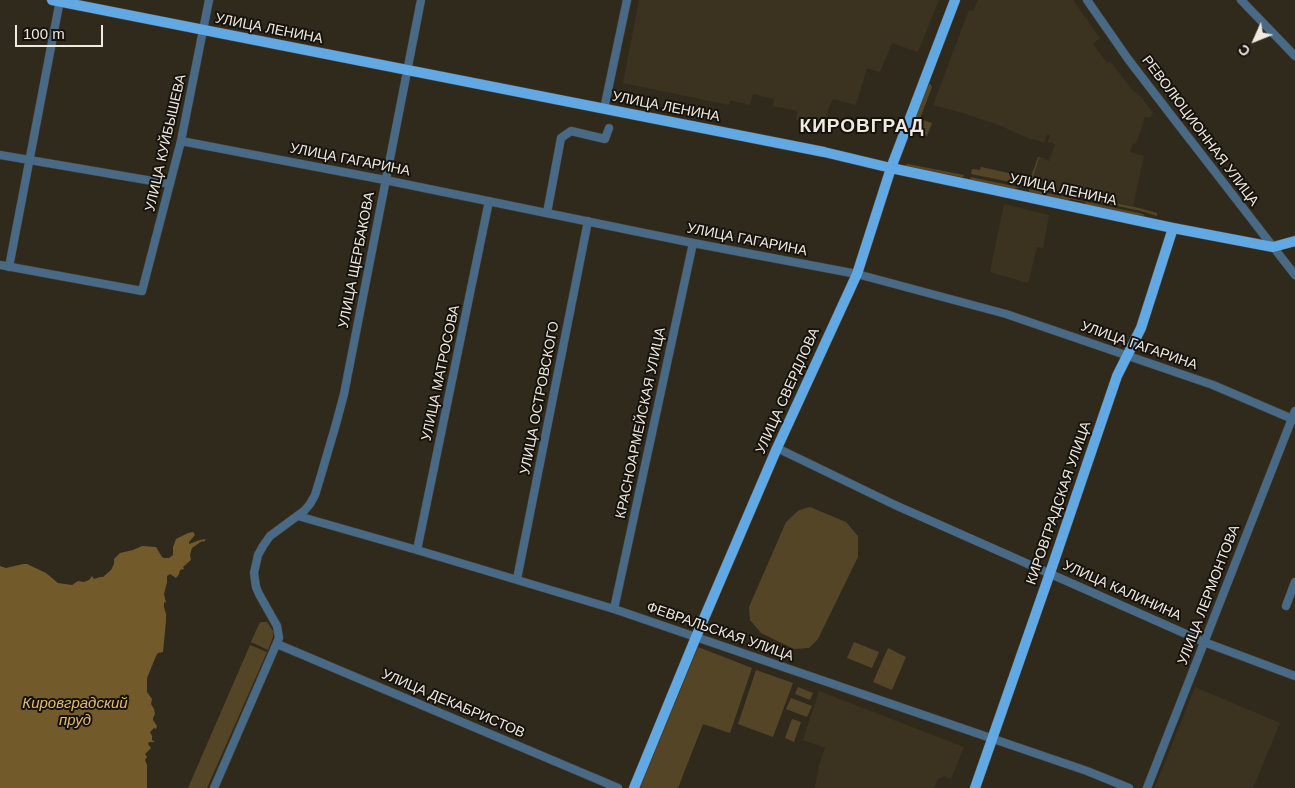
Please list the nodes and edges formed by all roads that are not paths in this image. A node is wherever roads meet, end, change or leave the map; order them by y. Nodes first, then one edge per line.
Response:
1 (57, 0) edge
2 (209, 0) edge
3 (420, 0) edge
4 (627, 0) edge
5 (955, 0) edge
6 (1087, 0) edge
7 (1241, 0) edge
8 (203, 30) junction
9 (1295, 56) edge
10 (407, 70) junction
11 (604, 109) junction
12 (609, 128) dead end
13 (181, 141) junction
14 (0, 155) edge
15 (30, 160) junction
16 (891, 168) junction
17 (385, 180) junction
18 (170, 184) junction
19 (489, 201) junction
20 (547, 213) junction
21 (588, 221) junction
22 (1173, 228) junction
23 (1295, 241) edge
24 (692, 243) junction
25 (1273, 247) junction
26 (0, 265) edge
27 (9, 267) junction
28 (857, 274) junction
29 (1295, 275) edge
30 (1128, 356) junction
31 (1294, 417) edge
32 (777, 448) junction
33 (298, 516) junction
34 (417, 550) junction
35 (1050, 573) junction
36 (517, 579) junction
37 (1295, 582) edge
38 (1286, 606) dead end
39 (614, 609) junction
40 (696, 637) junction
41 (1204, 642) junction
42 (277, 644) junction
43 (1295, 676) edge
44 (993, 739) junction
45 (214, 788) edge
46 (618, 788) edge
47 (634, 788) edge
48 (975, 788) edge
49 (1129, 788) edge
50 (1147, 788) edge

1 - 8 main road, УЛИЦА ЛЕНИНА
1 - 15 street
2 - 8 street, УЛИЦА КУЙБЫШЕВА
3 - 10 street, УЛИЦА ЩЕРБАКОВА
4 - 11 street
5 - 16 main road, УЛИЦА СВЕРДЛОВА
6 - 25 street, РЕВОЛЮЦИОННАЯ УЛИЦА
7 - 9 street
8 - 10 main road, УЛИЦА ЛЕНИНА
8 - 13 street, УЛИЦА КУЙБЫШЕВА
10 - 11 main road, УЛИЦА ЛЕНИНА
10 - 17 street, УЛИЦА ЩЕРБАКОВА
11 - 16 main road, УЛИЦА ЛЕНИНА
12 - 20 street
13 - 17 street, УЛИЦА ГАГАРИНА
13 - 18 street, УЛИЦА КУЙБЫШЕВА
14 - 15 street
15 - 18 street
15 - 27 street
16 - 22 main road, УЛИЦА ЛЕНИНА
16 - 28 main road, УЛИЦА СВЕРДЛОВА
17 - 19 street, УЛИЦА ГАГАРИНА
17 - 33 street, УЛИЦА ЩЕРБАКОВА
18 - 27 street, УЛИЦА КУЙБЫШЕВА
19 - 20 street, УЛИЦА ГАГАРИНА
19 - 34 street, УЛИЦА МАТРОСОВА
20 - 21 street, УЛИЦА ГАГАРИНА
21 - 24 street, УЛИЦА ГАГАРИНА
21 - 36 street, УЛИЦА ОСТРОВСКОГО
22 - 25 main road, УЛИЦА ЛЕНИНА
22 - 30 main road, КИРОВГРАДСКАЯ УЛИЦА
23 - 25 main road
24 - 28 street, УЛИЦА ГАГАРИНА
24 - 39 street, КРАСНОАРМЕЙСКАЯ УЛИЦА
25 - 29 street, РЕВОЛЮЦИОННАЯ УЛИЦА
26 - 27 street
28 - 30 street, УЛИЦА ГАГАРИНА
28 - 32 main road, УЛИЦА СВЕРДЛОВА
30 - 31 street, УЛИЦА ГАГАРИНА
30 - 35 main road, КИРОВГРАДСКАЯ УЛИЦА
31 - 41 street, УЛИЦА ЛЕРМОНТОВА
32 - 35 street, УЛИЦА КАЛИНИНА
32 - 40 main road, УЛИЦА СВЕРДЛОВА
33 - 34 street, ФЕВРАЛЬСКАЯ УЛИЦА
33 - 42 street, УЛИЦА ЩЕРБАКОВА
34 - 36 street, ФЕВРАЛЬСКАЯ УЛИЦА
35 - 41 street, УЛИЦА КАЛИНИНА
35 - 44 main road, КИРОВГРАДСКАЯ УЛИЦА
36 - 39 street, ФЕВРАЛЬСКАЯ УЛИЦА
37 - 38 street
39 - 40 street, ФЕВРАЛЬСКАЯ УЛИЦА
40 - 44 street, ФЕВРАЛЬСКАЯ УЛИЦА
40 - 47 main road, УЛИЦА СВЕРДЛОВА
41 - 43 street, УЛИЦА КАЛИНИНА
41 - 50 street, УЛИЦА ЛЕРМОНТОВА
42 - 45 street
42 - 46 street, УЛИЦА ДЕКАБРИСТОВ
44 - 48 main road, КИРОВГРАДСКАЯ УЛИЦА
44 - 49 street, ФЕВРАЛЬСКАЯ УЛИЦА

